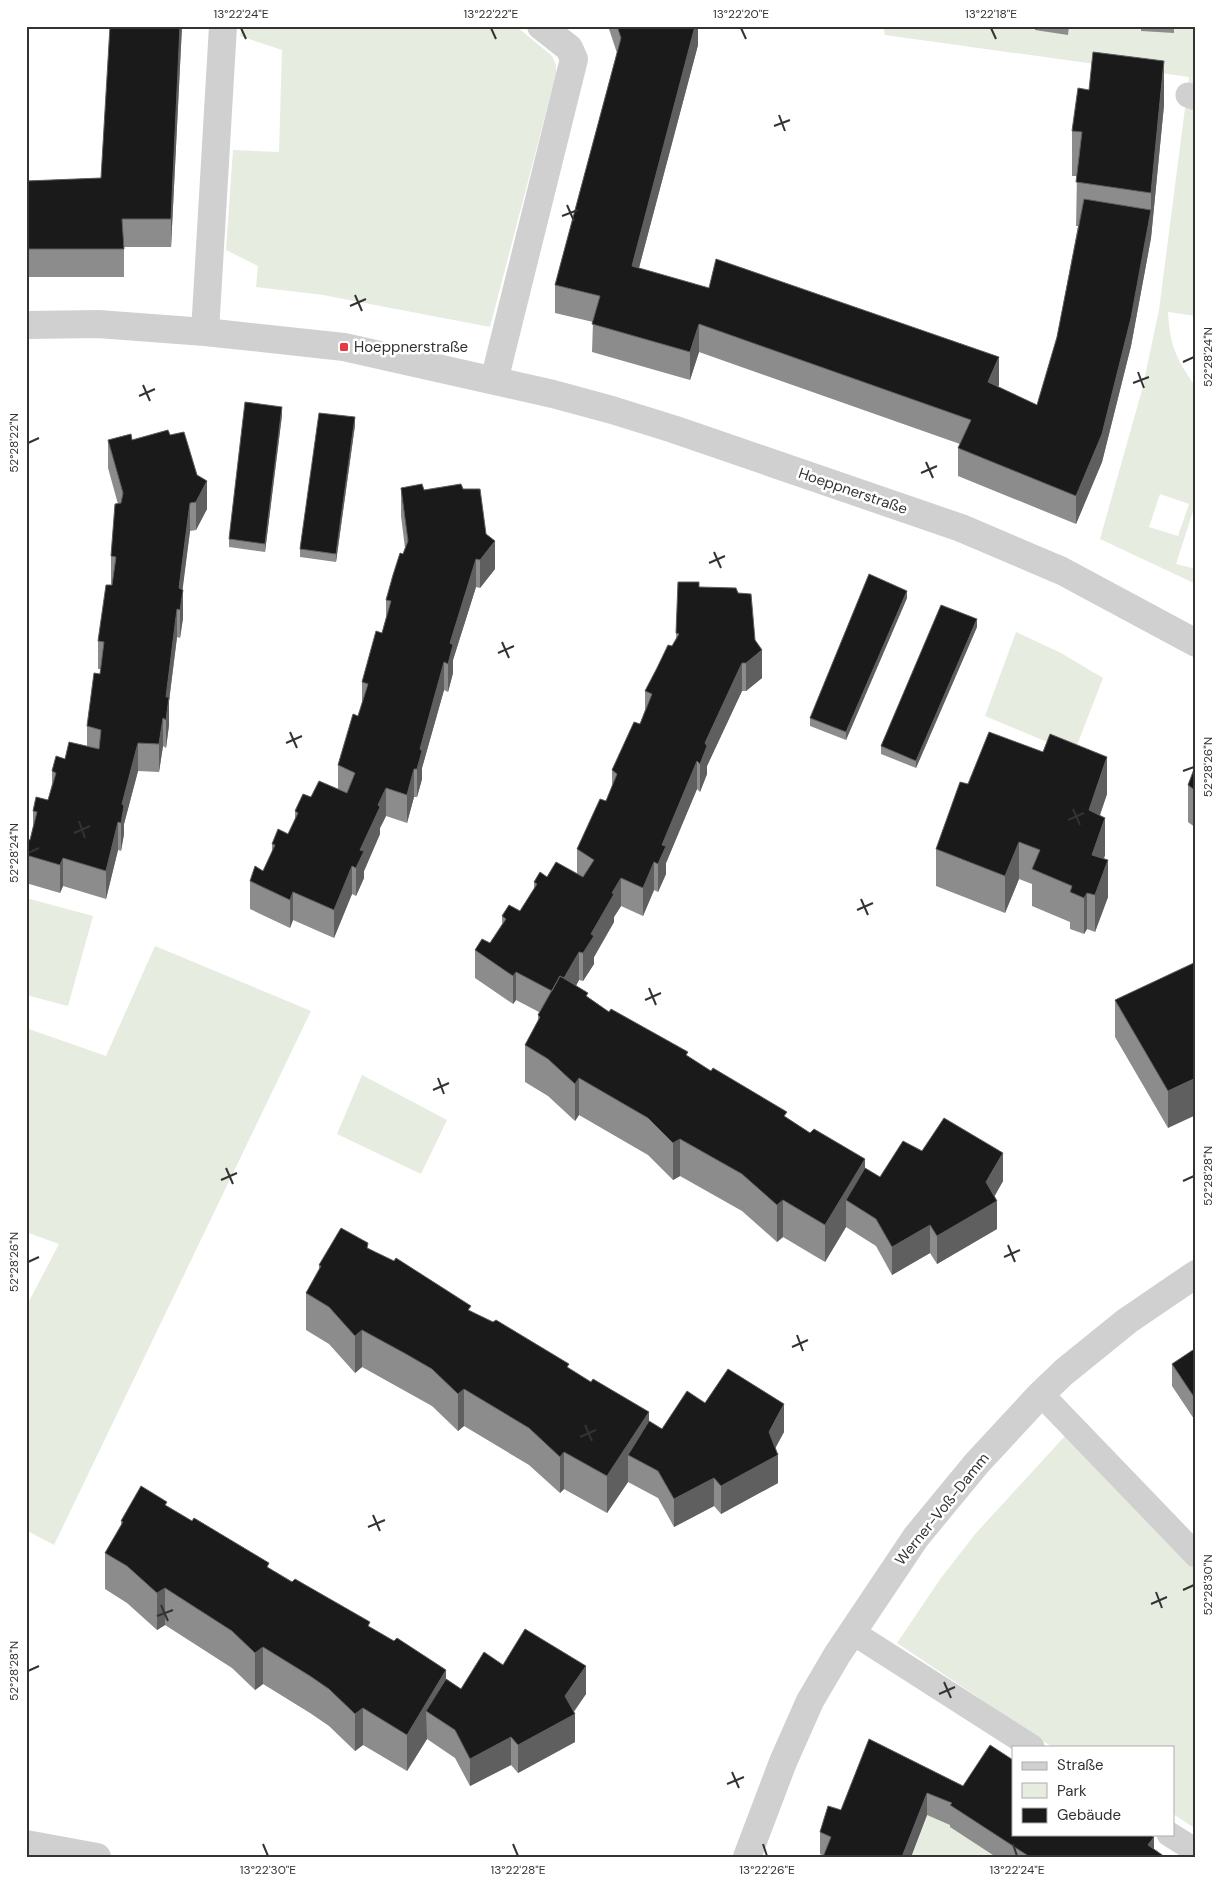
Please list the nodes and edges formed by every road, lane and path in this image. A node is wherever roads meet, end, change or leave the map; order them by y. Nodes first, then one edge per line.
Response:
1 (223, 26) edge
2 (541, 26) edge
3 (26, 325) edge
4 (205, 332) junction
5 (494, 381) junction
6 (1196, 643) edge
7 (1196, 1274) edge
8 (1041, 1394) junction
9 (1196, 1555) edge
10 (852, 1632) junction
11 (1030, 1746) edge
12 (1172, 1836) edge
13 (26, 1844) edge
14 (1196, 1851) edge
15 (97, 1857) edge
16 (747, 1857) edge

1 - 4 street
2 - 5 street
3 - 4 street, Hoeppnerstraße
4 - 5 street, Hoeppnerstraße
5 - 6 street, Hoeppnerstraße
7 - 8 street, Werner-Voß-Damm
8 - 9 lane
8 - 10 street, Werner-Voß-Damm
10 - 11 lane
10 - 16 street, Werner-Voß-Damm
12 - 14 lane
13 - 15 street

